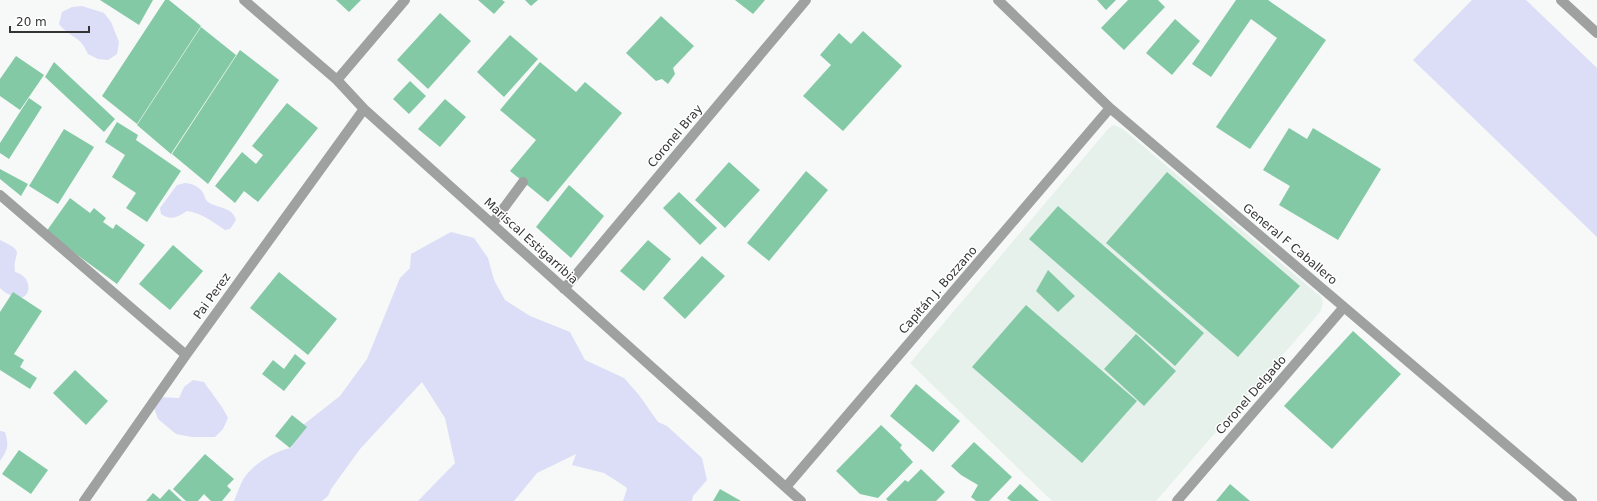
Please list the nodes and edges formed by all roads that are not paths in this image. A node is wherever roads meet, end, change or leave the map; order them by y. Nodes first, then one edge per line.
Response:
1 (244, 0) edge
2 (405, 0) edge
3 (806, 0) edge
4 (998, 0) edge
5 (1561, 0) edge
6 (1597, 33) edge
7 (337, 80) junction
8 (1110, 108) junction
9 (364, 109) junction
10 (523, 182) dead end
11 (0, 196) edge
12 (492, 224) junction
13 (564, 289) junction
14 (1344, 307) junction
15 (186, 355) junction
16 (786, 488) junction
17 (1561, 498) edge
18 (84, 501) edge
19 (801, 501) edge
20 (1177, 501) edge
21 (1572, 501) edge

1 - 7 street, Mariscal Estigarribia
2 - 7 street
3 - 13 street, Coronel Bray
4 - 8 street, General F Caballero
5 - 6 street
7 - 9 street, Mariscal Estigarribia
8 - 14 street, General F Caballero
8 - 16 street, Capitán J. Bozzano
9 - 12 street, Mariscal Estigarribia
9 - 15 street, Pai Perez
10 - 12 street
11 - 15 street
12 - 13 street, Mariscal Estigarribia
13 - 16 street, Mariscal Estigarribia
14 - 17 street, General F Caballero
14 - 20 street, Coronel Delgado
15 - 18 street, Pai Perez
16 - 19 street, Mariscal Estigarribia
17 - 21 street, General F Caballero

